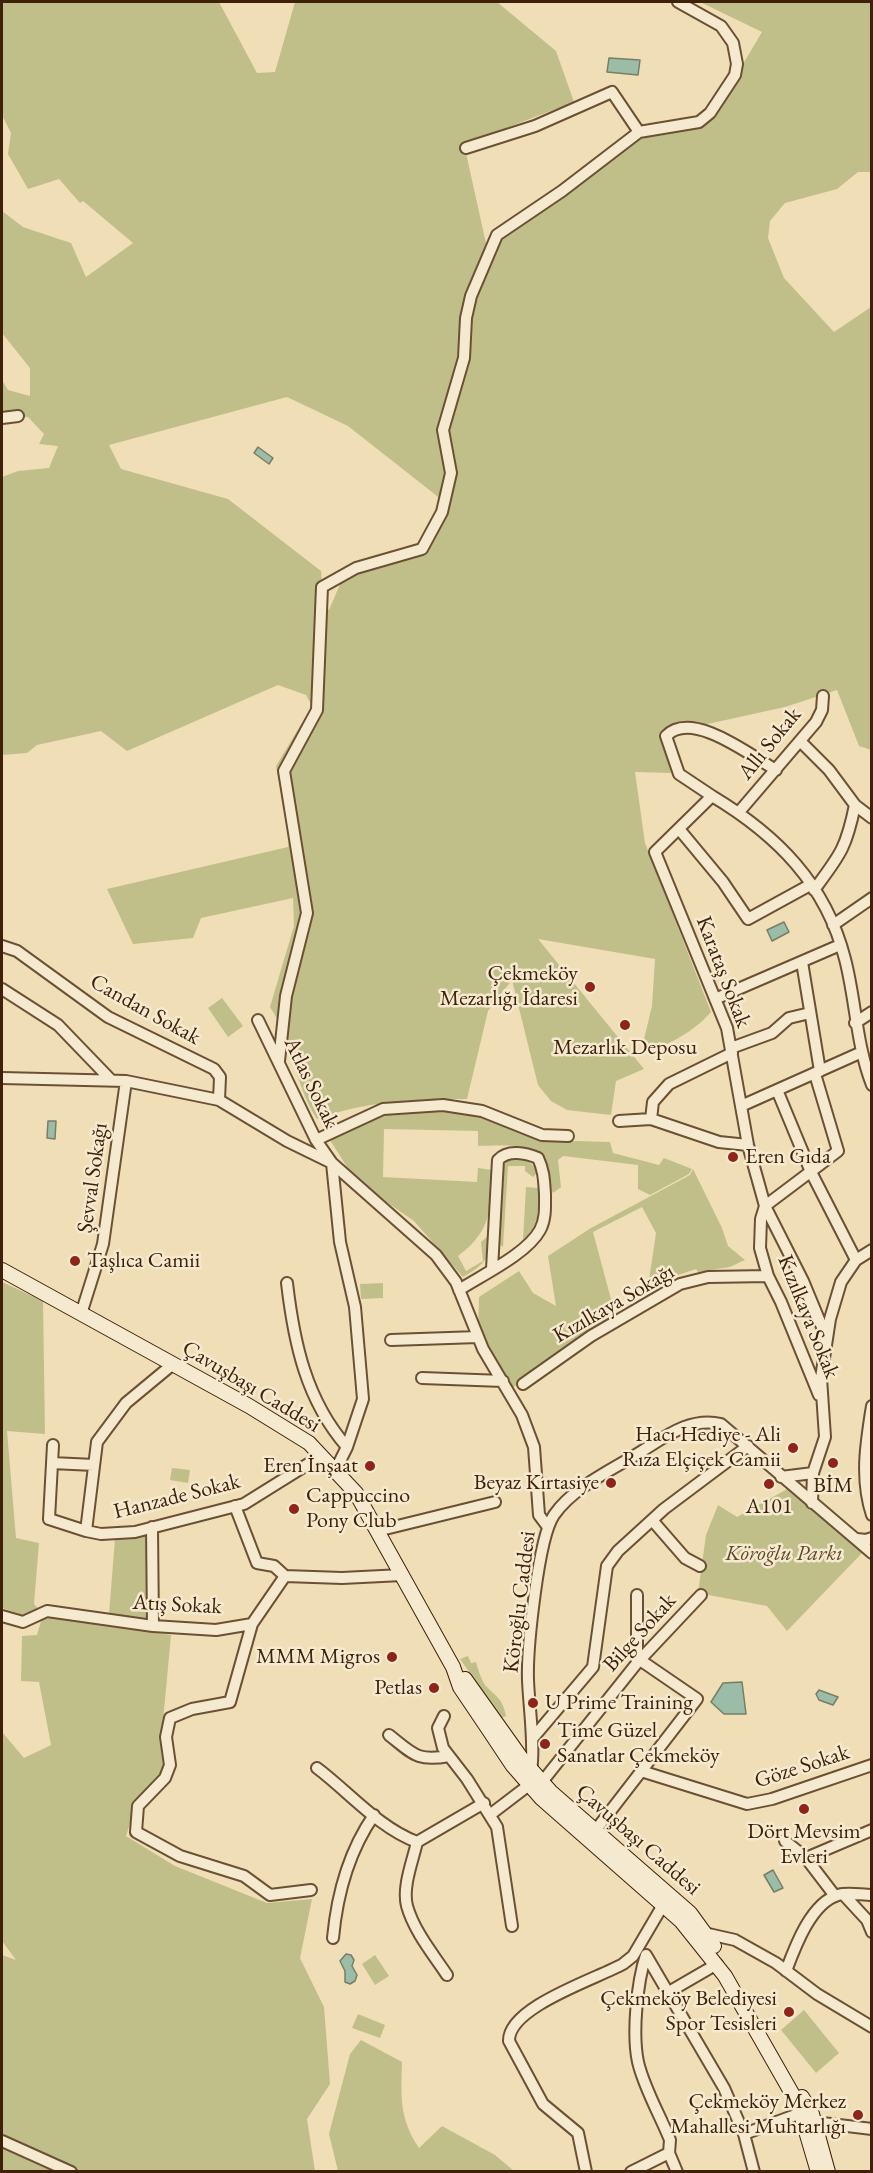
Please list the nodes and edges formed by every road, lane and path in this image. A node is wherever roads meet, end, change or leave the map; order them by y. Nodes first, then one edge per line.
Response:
1 (678, 2) edge
2 (639, 132) junction
3 (466, 148) dead end
4 (18, 417) dead end
5 (2, 418) edge
6 (822, 696) dead end
7 (801, 742) junction
8 (776, 770) junction
9 (712, 796) junction
10 (855, 805) junction
11 (739, 812) junction
12 (872, 818) edge
13 (679, 829) junction
14 (812, 887) junction
15 (872, 898) edge
16 (833, 925) junction
17 (840, 945) junction
18 (2, 946) edge
19 (802, 962) junction
20 (2, 989) edge
21 (715, 999) junction
22 (810, 1012) junction
23 (872, 1012) edge
24 (258, 1020) dead end
25 (855, 1023) junction
26 (731, 1050) junction
27 (862, 1052) junction
28 (279, 1061) junction
29 (817, 1072) junction
30 (2, 1078) edge
31 (111, 1080) junction
32 (126, 1081) junction
33 (872, 1085) edge
34 (777, 1090) junction
35 (219, 1100) junction
36 (741, 1106) junction
37 (651, 1119) junction
38 (619, 1121) dead end
39 (568, 1136) dead end
40 (316, 1140) junction
41 (748, 1144) junction
42 (332, 1163) junction
43 (811, 1172) junction
44 (765, 1206) junction
45 (872, 1250) edge
46 (856, 1260) junction
47 (492, 1269) junction
48 (2, 1270) edge
49 (768, 1276) junction
50 (287, 1283) dead end
51 (459, 1290) junction
52 (81, 1314) junction
53 (478, 1336) junction
54 (827, 1339) junction
55 (391, 1340) dead end
56 (173, 1364) junction
57 (422, 1378) dead end
58 (503, 1381) junction
59 (523, 1384) dead end
60 (825, 1406) junction
61 (872, 1406) edge
62 (53, 1445) dead end
63 (748, 1446) junction
64 (346, 1448) junction
65 (321, 1456) junction
66 (52, 1463) junction
67 (94, 1465) junction
68 (335, 1471) junction
69 (813, 1473) junction
70 (781, 1477) junction
71 (495, 1502) dead end
72 (812, 1503) junction
73 (235, 1506) junction
74 (872, 1515) edge
75 (652, 1520) junction
76 (152, 1527) junction
77 (548, 1527) junction
78 (86, 1531) junction
79 (377, 1531) junction
80 (872, 1538) edge
81 (857, 1539) junction
82 (872, 1553) edge
83 (700, 1566) dead end
84 (402, 1575) junction
85 (285, 1576) junction
86 (637, 1595) dead end
87 (701, 1595) dead end
88 (2, 1620) edge
89 (252, 1624) junction
90 (153, 1626) junction
91 (638, 1661) junction
92 (444, 1716) dead end
93 (389, 1735) dead end
94 (532, 1739) junction
95 (449, 1756) junction
96 (872, 1765) edge
97 (317, 1768) dead end
98 (641, 1771) junction
99 (532, 1779) junction
100 (484, 1803) junction
101 (491, 1814) junction
102 (374, 1815) junction
103 (872, 1830) edge
104 (595, 1831) junction
105 (785, 1841) dead end
106 (417, 1842) junction
107 (806, 1858) junction
108 (311, 1890) dead end
109 (839, 1895) junction
110 (872, 1895) edge
111 (663, 1905) junction
112 (512, 1926) dead end
113 (872, 1932) edge
114 (646, 1936) junction
115 (700, 1936) junction
116 (333, 1938) dead end
117 (646, 1955) junction
118 (717, 1964) junction
119 (786, 1971) junction
120 (447, 1975) dead end
121 (667, 1993) junction
122 (872, 2027) edge
123 (801, 2113) junction
124 (814, 2122) junction
125 (872, 2130) edge
126 (744, 2134) junction
127 (2, 2141) edge
128 (669, 2153) junction
129 (70, 2172) edge
130 (586, 2172) edge
131 (631, 2172) edge
132 (678, 2172) edge
133 (754, 2172) edge
134 (818, 2172) edge
135 (828, 2172) edge

1 - 2 street
2 - 3 street
2 - 28 street
4 - 5 street
6 - 7 street, Allı Sokak
7 - 8 street, Allı Sokak
7 - 10 street
8 - 9 street
8 - 11 street, Allı Sokak
9 - 11 street
9 - 13 street
10 - 12 street
10 - 14 street
11 - 14 street
13 - 14 street
13 - 21 street, Karataş Sokak
14 - 16 street
15 - 16 street
16 - 17 street
17 - 19 street
17 - 25 street
18 - 35 street, Candan Sokak
19 - 21 street
19 - 22 street
20 - 31 street
21 - 26 street, Karataş Sokak
22 - 26 street
22 - 29 street
23 - 25 street
24 - 28 street, Atlas Sokak
25 - 27 street
26 - 36 street, Karataş Sokak
26 - 37 street
27 - 29 street
27 - 33 street
28 - 40 street, Atlas Sokak
29 - 34 street
29 - 43 street
30 - 31 street
31 - 32 street
32 - 35 street
32 - 52 street, Şevval Sokağı
34 - 36 street
34 - 43 street
35 - 42 street
36 - 41 street, Karataş Sokak
37 - 38 street
37 - 41 street
39 - 40 street
40 - 42 street, Atlas Sokak
41 - 44 street
42 - 51 street
42 - 64 street
43 - 44 street
43 - 46 street
44 - 49 street, Kızılkaya Sokak
44 - 54 street
45 - 46 street
46 - 54 street
47 - 47 street
47 - 51 street
48 - 52 main road, Çavuşbaşı Caddesi
49 - 59 street, Kızılkaya Sokağı
49 - 60 street, Kızılkaya Sokak
50 - 64 street
51 - 53 street
52 - 56 main road, Çavuşbaşı Caddesi
53 - 55 street
53 - 58 street
54 - 60 street
56 - 65 main road, Çavuşbaşı Caddesi
56 - 67 street, Hanzade Sokak
57 - 58 street
58 - 77 street
60 - 69 street
61 - 74 street
62 - 66 street
63 - 70 street, Köroğlu Caddesi
63 - 75 street
63 - 77 street, Köroğlu Caddesi
64 - 68 street
65 - 68 main road, Çavuşbaşı Caddesi
65 - 73 street, Hanzade Sokak
66 - 67 street
66 - 78 street
67 - 78 street, Hanzade Sokak
68 - 79 main road, Çavuşbaşı Caddesi
69 - 70 street
69 - 72 street
70 - 72 street, Köroğlu Caddesi
71 - 79 street
72 - 81 street, Köroğlu Caddesi
73 - 76 street, Hanzade Sokak
73 - 85 street
75 - 83 street
75 - 94 street
76 - 78 street, Hanzade Sokak
76 - 90 street
77 - 94 street, Köroğlu Caddesi
79 - 84 main road, Çavuşbaşı Caddesi
80 - 81 street
81 - 82 street, Köroğlu Caddesi
84 - 85 street
84 - 99 main road, Çavuşbaşı Caddesi
85 - 89 street, Atış Sokak
86 - 91 street
87 - 91 street, Bilge Sokak
88 - 90 street, Atış Sokak
89 - 90 street, Atış Sokak
89 - 108 street
91 - 98 street
91 - 99 street, Bilge Sokak
92 - 95 street
93 - 95 street
94 - 99 street, Köroğlu Caddesi
95 - 100 street
96 - 98 street, Göze Sokak
97 - 102 street
98 - 104 street
99 - 101 street
99 - 104 main road, Çavuşbaşı Caddesi
99 - 111 main road, Çavuşbaşı Caddesi
100 - 101 street
100 - 106 street
101 - 112 street
102 - 106 street
102 - 116 street
103 - 107 street
104 - 115 main road, Çavuşbaşı Caddesi
105 - 107 street
106 - 120 street
107 - 109 street
109 - 110 street
109 - 113 street
109 - 119 street
111 - 114 street
111 - 115 main road, Çavuşbaşı Caddesi
114 - 117 street
114 - 130 street
115 - 118 main road, Çavuşbaşı Caddesi
115 - 119 street
115 - 124 main road, Çavuşbaşı Caddesi
117 - 121 street
117 - 128 street
118 - 121 street
118 - 123 main road, Çavuşbaşı Caddesi
119 - 122 street
121 - 126 street
123 - 124 street, Çavuşbaşı Caddesi
123 - 126 street
123 - 134 main road, Çavuşbaşı Caddesi
124 - 125 street
124 - 135 main road, Çavuşbaşı Caddesi
126 - 133 street
127 - 129 street
128 - 131 street
128 - 132 street

